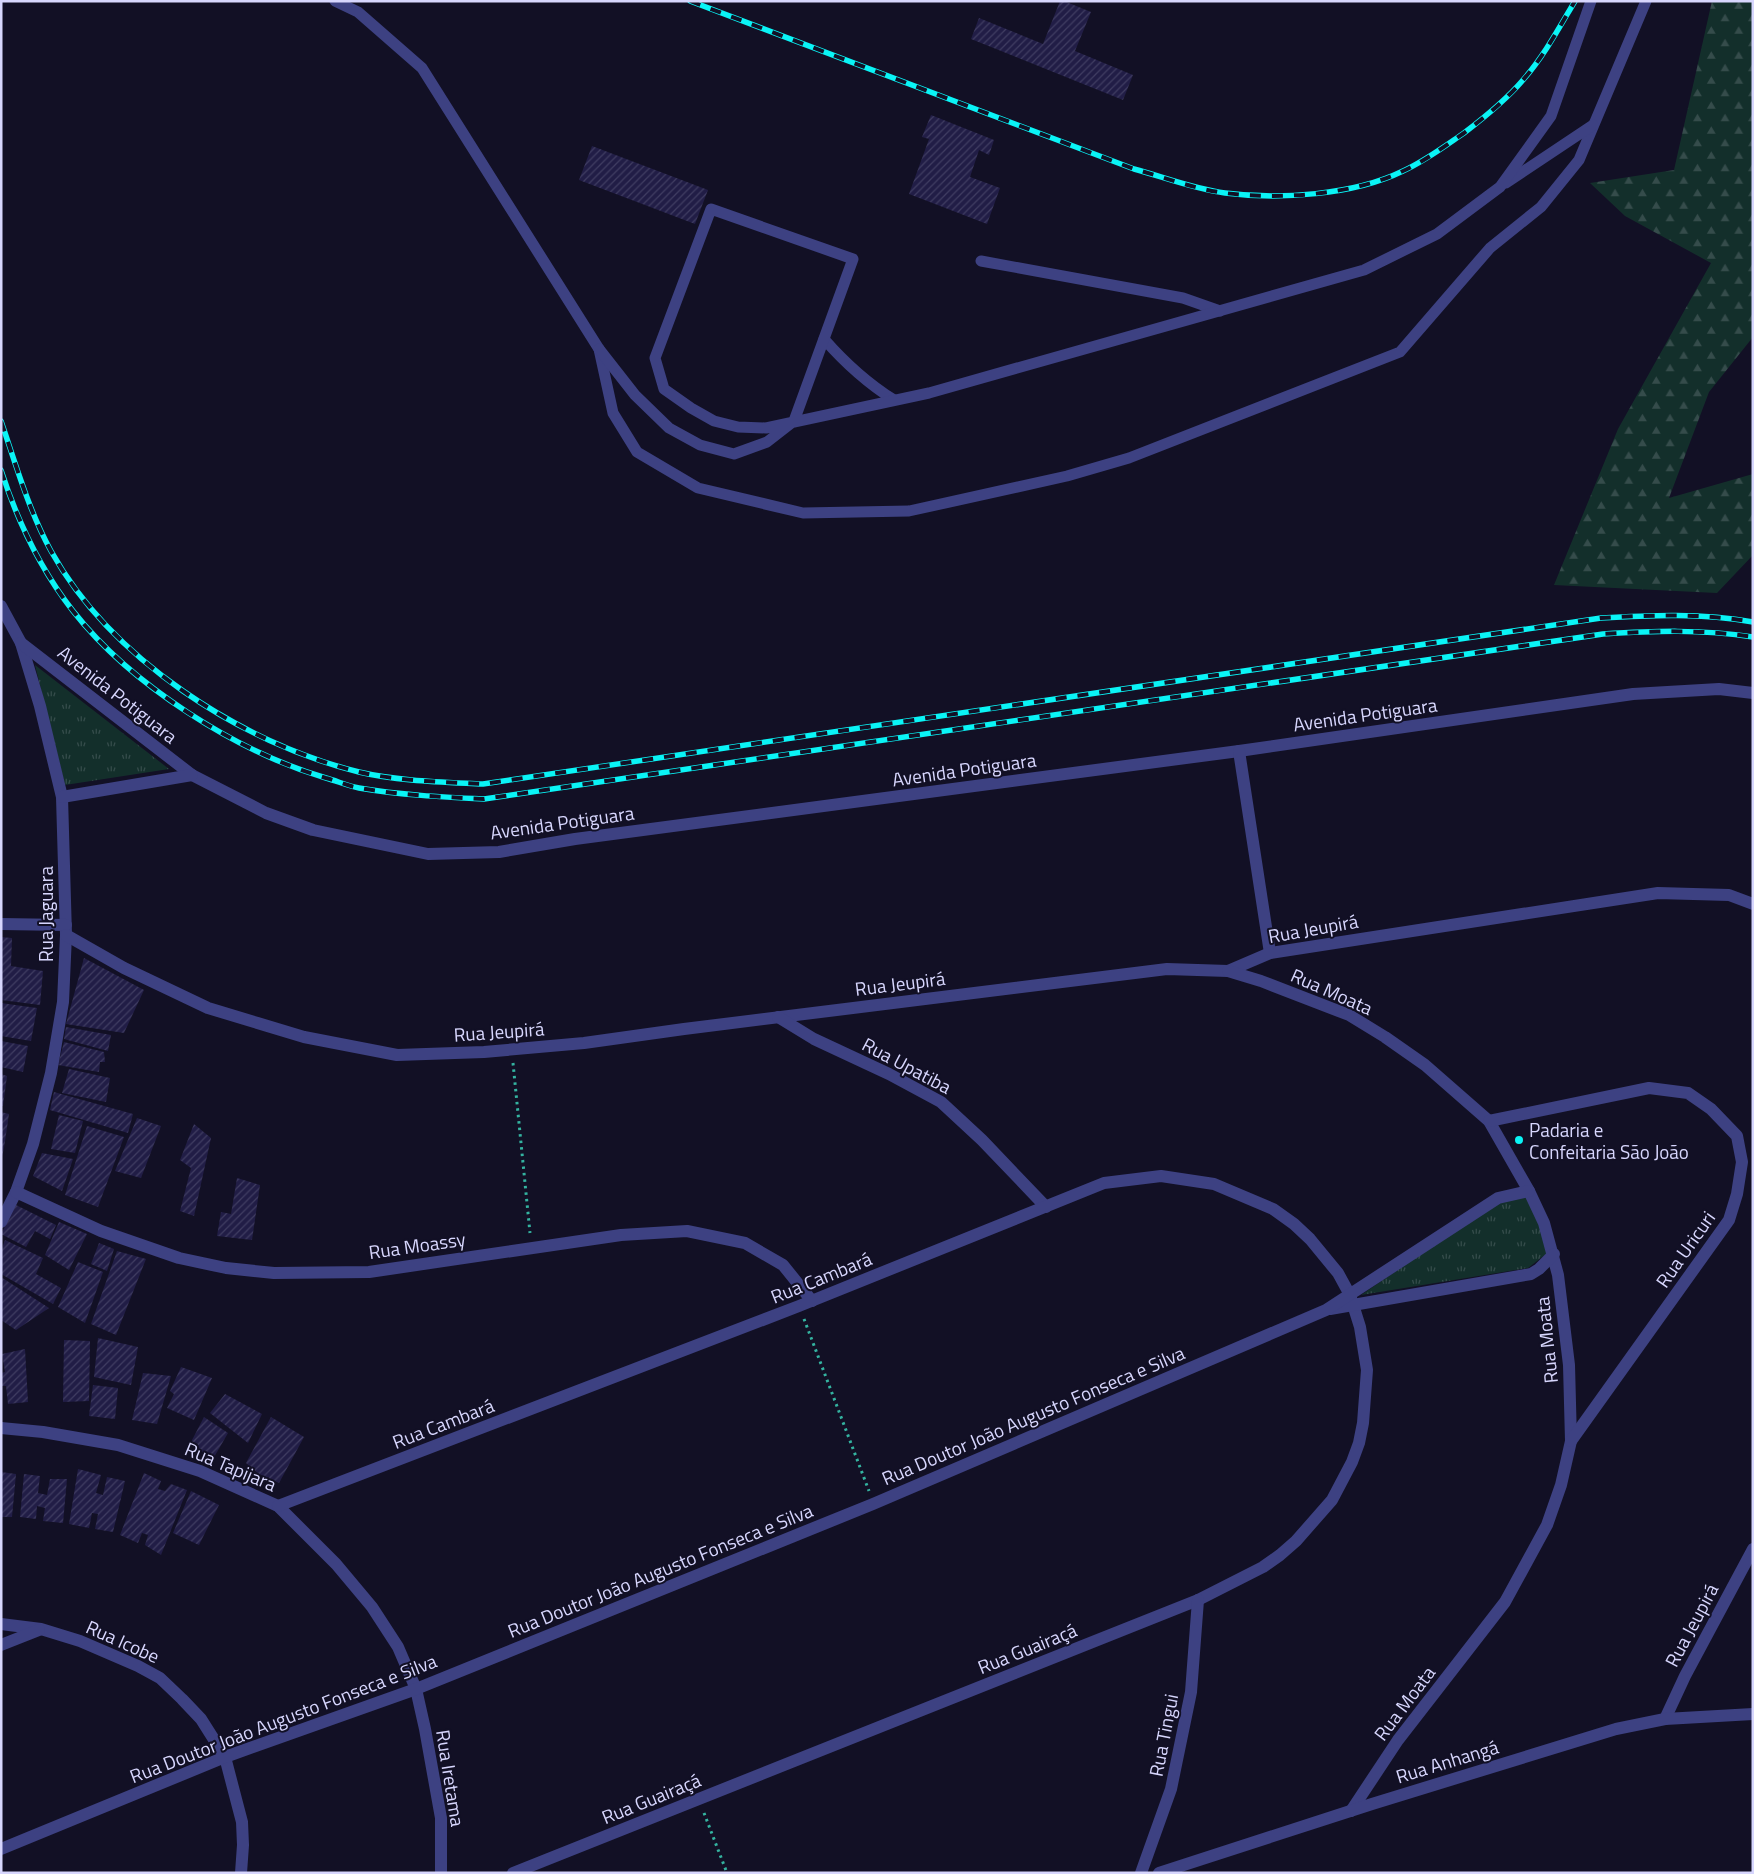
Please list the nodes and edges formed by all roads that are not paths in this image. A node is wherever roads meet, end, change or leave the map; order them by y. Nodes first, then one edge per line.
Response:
1 (335, 1) edge
2 (1591, 1) edge
3 (1646, 1) edge
4 (1593, 125) junction
5 (1500, 187) junction
6 (980, 260) dead end
7 (1220, 311) junction
8 (824, 339) junction
9 (598, 349) junction
10 (894, 400) junction
11 (794, 421) junction
12 (1, 606) edge
13 (21, 643) junction
14 (1753, 693) edge
15 (1239, 751) junction
16 (192, 775) junction
17 (62, 797) junction
18 (1753, 904) edge
19 (1, 924) edge
20 (66, 930) junction
21 (1270, 953) junction
22 (1228, 971) junction
23 (778, 1017) junction
24 (1489, 1121) junction
25 (1529, 1191) junction
26 (16, 1192) junction
27 (1046, 1207) junction
28 (1, 1222) edge
29 (1554, 1254) junction
30 (1352, 1300) junction
31 (812, 1301) junction
32 (1, 1428) edge
33 (1571, 1441) junction
34 (278, 1506) junction
35 (1753, 1549) edge
36 (1198, 1600) junction
37 (1, 1624) edge
38 (41, 1629) junction
39 (1, 1645) edge
40 (416, 1689) junction
41 (1753, 1714) edge
42 (1664, 1719) junction
43 (225, 1757) junction
44 (1351, 1810) junction
45 (1, 1850) edge
46 (241, 1873) edge
47 (441, 1873) edge
48 (513, 1873) edge
49 (1141, 1873) edge
50 (1159, 1873) edge

1 - 9 lane
2 - 5 lane
3 - 4 lane
4 - 5 lane
4 - 9 lane
5 - 7 lane
6 - 7 lane
7 - 10 lane
8 - 10 lane
8 - 11 lane
8 - 11 lane
9 - 11 lane
10 - 11 lane
12 - 13 street, Rua Jaguara
13 - 16 street, Avenida Potiguara
13 - 17 street, Rua Jaguara
14 - 15 street, Avenida Potiguara
15 - 16 street, Avenida Potiguara
15 - 21 street
16 - 17 street
17 - 20 street, Rua Jaguara
18 - 21 street, Rua Jeupirá
19 - 20 street, Rua Jeupirá
20 - 23 street, Rua Jeupirá
20 - 26 street, Rua Jaguara
21 - 22 street, Rua Jeupirá
22 - 23 street, Rua Jeupirá
22 - 24 street, Rua Moata
23 - 27 street, Rua Upatiba
24 - 25 street, Rua Moata
24 - 33 street, Rua Uricuri
25 - 29 street, Rua Moata
25 - 30 street, Rua Doutor João Augusto Fonseca e Silva
26 - 28 street, Rua Jaguara
26 - 31 street, Rua Moassy
27 - 30 street, Rua Cambará
27 - 31 street, Rua Cambará
29 - 30 street, Rua Doutor João Augusto Fonseca e Silva
29 - 33 street, Rua Moata
30 - 36 street, Rua Guairaçá
30 - 40 street, Rua Doutor João Augusto Fonseca e Silva
31 - 34 street, Rua Cambará
32 - 34 street, Rua Tapijara
33 - 44 street, Rua Moata
34 - 40 street, Rua Tapijara
35 - 42 street, Rua Jeupirá
36 - 48 street, Rua Guairaçá
36 - 49 street, Rua Tingui
37 - 38 street, Rua Icobe
38 - 39 street
38 - 43 street, Rua Icobe
40 - 43 street, Rua Doutor João Augusto Fonseca e Silva
40 - 47 street, Rua Iretama
41 - 42 street, Rua Anhangá
42 - 44 street, Rua Anhangá
43 - 45 street, Rua Doutor João Augusto Fonseca e Silva
43 - 46 street, Rua Icobe
44 - 50 street, Rua Anhangá

